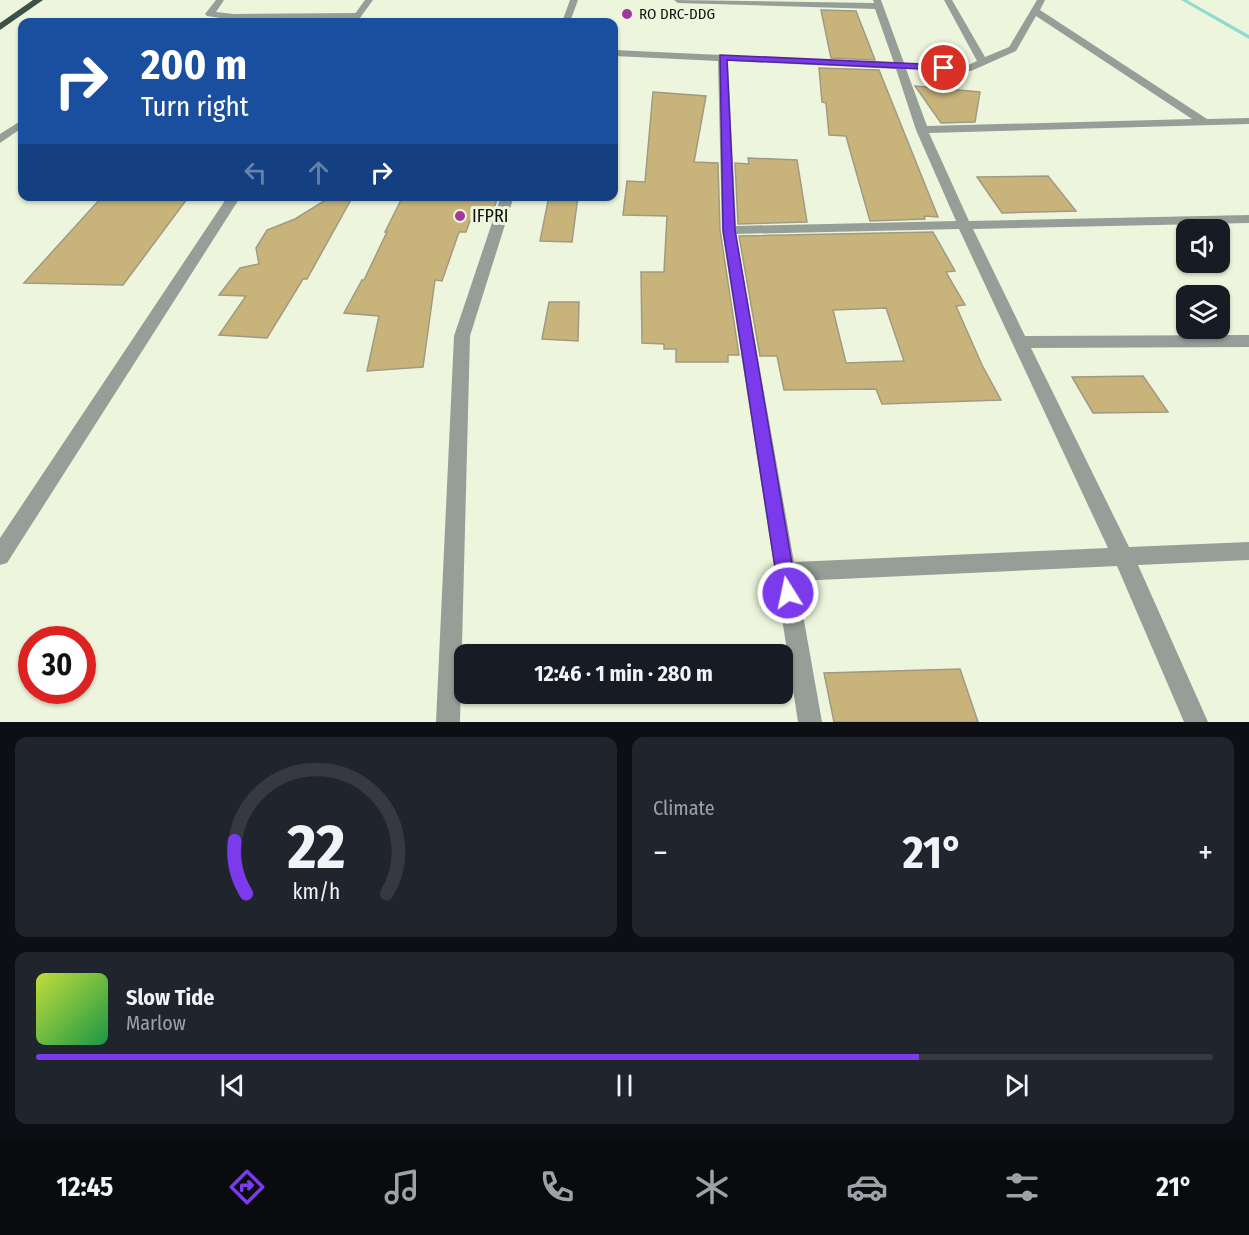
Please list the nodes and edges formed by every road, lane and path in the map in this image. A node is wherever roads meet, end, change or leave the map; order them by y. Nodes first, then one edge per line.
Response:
1 (39, 0) edge
2 (220, 0) edge
3 (369, 0) edge
4 (573, 0) edge
5 (678, 0) edge
6 (948, 0) edge
7 (1041, 0) edge
8 (722, 1) edge
9 (879, 3) edge
10 (1035, 10) junction
11 (294, 18) edge
12 (356, 18) edge
13 (567, 18) edge
14 (0, 27) edge
15 (618, 52) edge
16 (723, 57) junction
17 (983, 62) junction
18 (899, 66) junction
19 (1249, 121) edge
20 (1204, 122) junction
21 (18, 126) edge
22 (922, 130) junction
23 (0, 139) edge
24 (232, 201) edge
25 (506, 201) edge
26 (1249, 219) edge
27 (964, 225) junction
28 (729, 230) junction
29 (1249, 341) edge
30 (1019, 342) junction
31 (1249, 551) edge
32 (1122, 555) junction
33 (0, 556) edge
34 (785, 572) junction
35 (448, 722) edge
36 (810, 722) edge
37 (1196, 722) edge

1 - 14 highway
2 - 11 street
3 - 12 street
4 - 13 street
5 - 8 street
6 - 17 street
7 - 10 street
8 - 9 street
9 - 18 street
10 - 17 street
10 - 20 street
15 - 16 street
16 - 18 street
16 - 28 street
17 - 18 street
18 - 22 street
19 - 20 street
20 - 22 street
21 - 23 street
22 - 27 street
24 - 33 street
25 - 35 street
26 - 27 street
27 - 28 street
27 - 30 street
28 - 34 street
29 - 30 street
30 - 32 street
31 - 32 street
32 - 34 street
32 - 37 street
34 - 36 street

